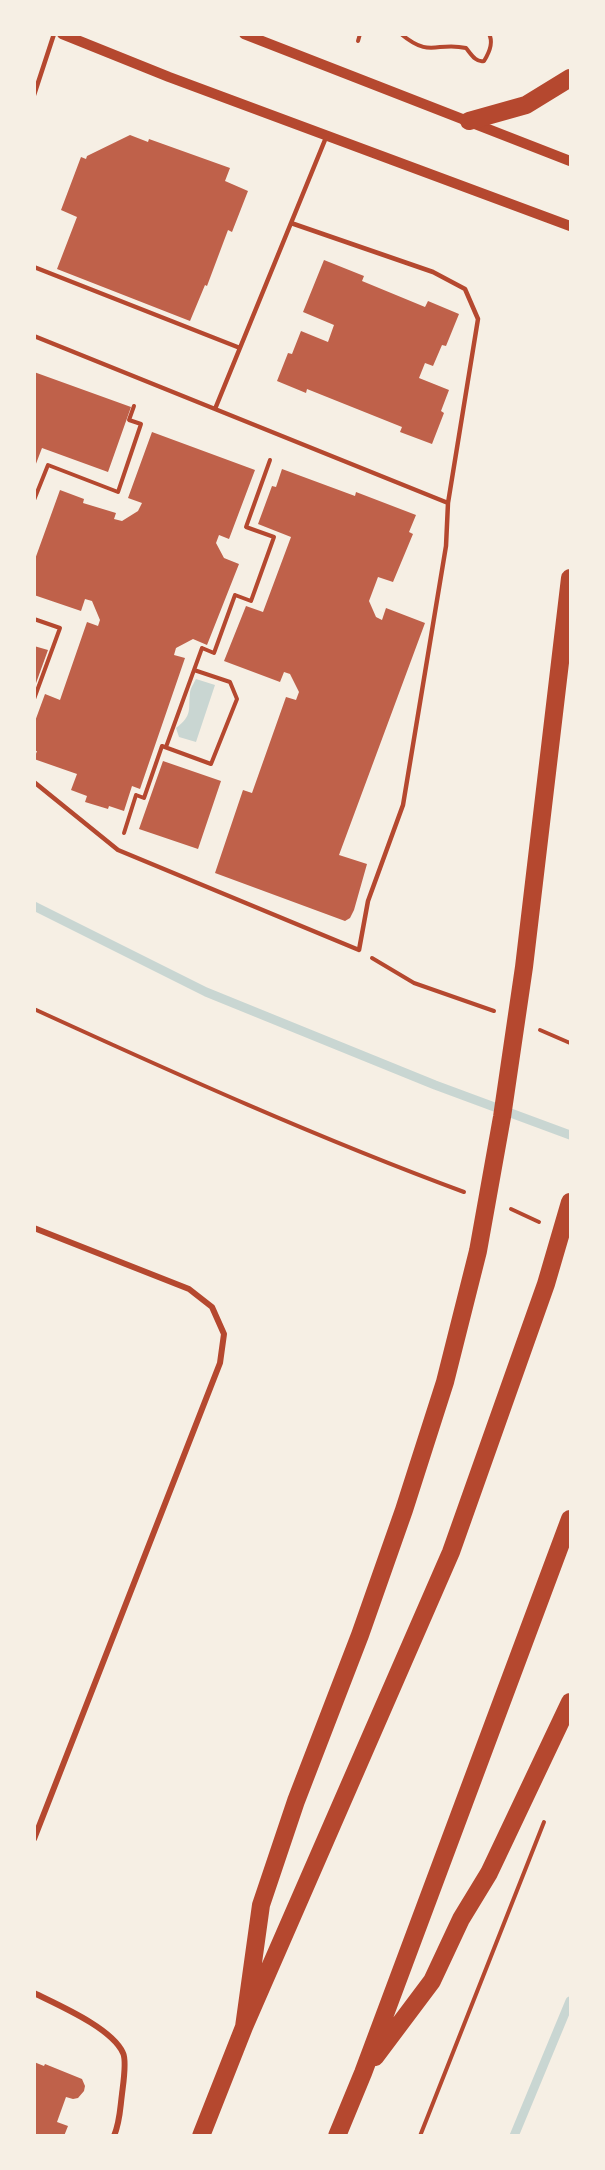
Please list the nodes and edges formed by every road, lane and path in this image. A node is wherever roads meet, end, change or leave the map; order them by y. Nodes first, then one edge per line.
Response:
1 (54, 34) edge
2 (62, 34) edge
3 (360, 34) edge
4 (401, 34) edge
5 (489, 34) edge
6 (247, 35) edge
7 (358, 42) dead end
8 (570, 78) edge
9 (34, 95) edge
10 (469, 121) junction
11 (327, 135) junction
12 (570, 161) edge
13 (291, 223) junction
14 (570, 226) edge
15 (34, 267) edge
16 (34, 336) edge
17 (240, 348) junction
18 (134, 406) dead end
19 (215, 409) junction
20 (270, 460) dead end
21 (34, 500) edge
22 (448, 503) junction
23 (570, 578) edge
24 (34, 619) edge
25 (194, 670) junction
26 (34, 699) edge
27 (166, 747) junction
28 (34, 782) edge
29 (122, 839) dead end
30 (359, 950) junction
31 (34, 1009) edge
32 (496, 1011) dead end
33 (535, 1028) dead end
34 (570, 1043) edge
35 (471, 1194) dead end
36 (570, 1202) edge
37 (509, 1208) dead end
38 (540, 1222) dead end
39 (34, 1228) edge
40 (570, 1519) edge
41 (570, 1702) edge
42 (546, 1817) dead end
43 (34, 1839) edge
44 (34, 1993) edge
45 (244, 2027) junction
46 (363, 2073) junction
47 (114, 2136) edge
48 (201, 2136) edge
49 (337, 2136) edge
50 (420, 2136) edge

1 - 9 lane
2 - 11 street
3 - 7 path
4 - 5 path
6 - 10 street
8 - 10 highway
10 - 12 street
11 - 13 lane
11 - 14 street
13 - 17 lane
13 - 22 lane
15 - 17 lane
16 - 19 lane
17 - 19 lane
18 - 21 path
19 - 22 lane
20 - 25 path
22 - 30 lane
23 - 45 highway
24 - 26 path
25 - 27 path
25 - 27 path
27 - 29 path
28 - 30 lane
30 - 32 path
31 - 35 path
33 - 34 path
36 - 45 highway
37 - 38 path
39 - 43 street
40 - 46 highway
41 - 46 highway
42 - 50 path
44 - 47 street
45 - 48 highway
46 - 49 highway

